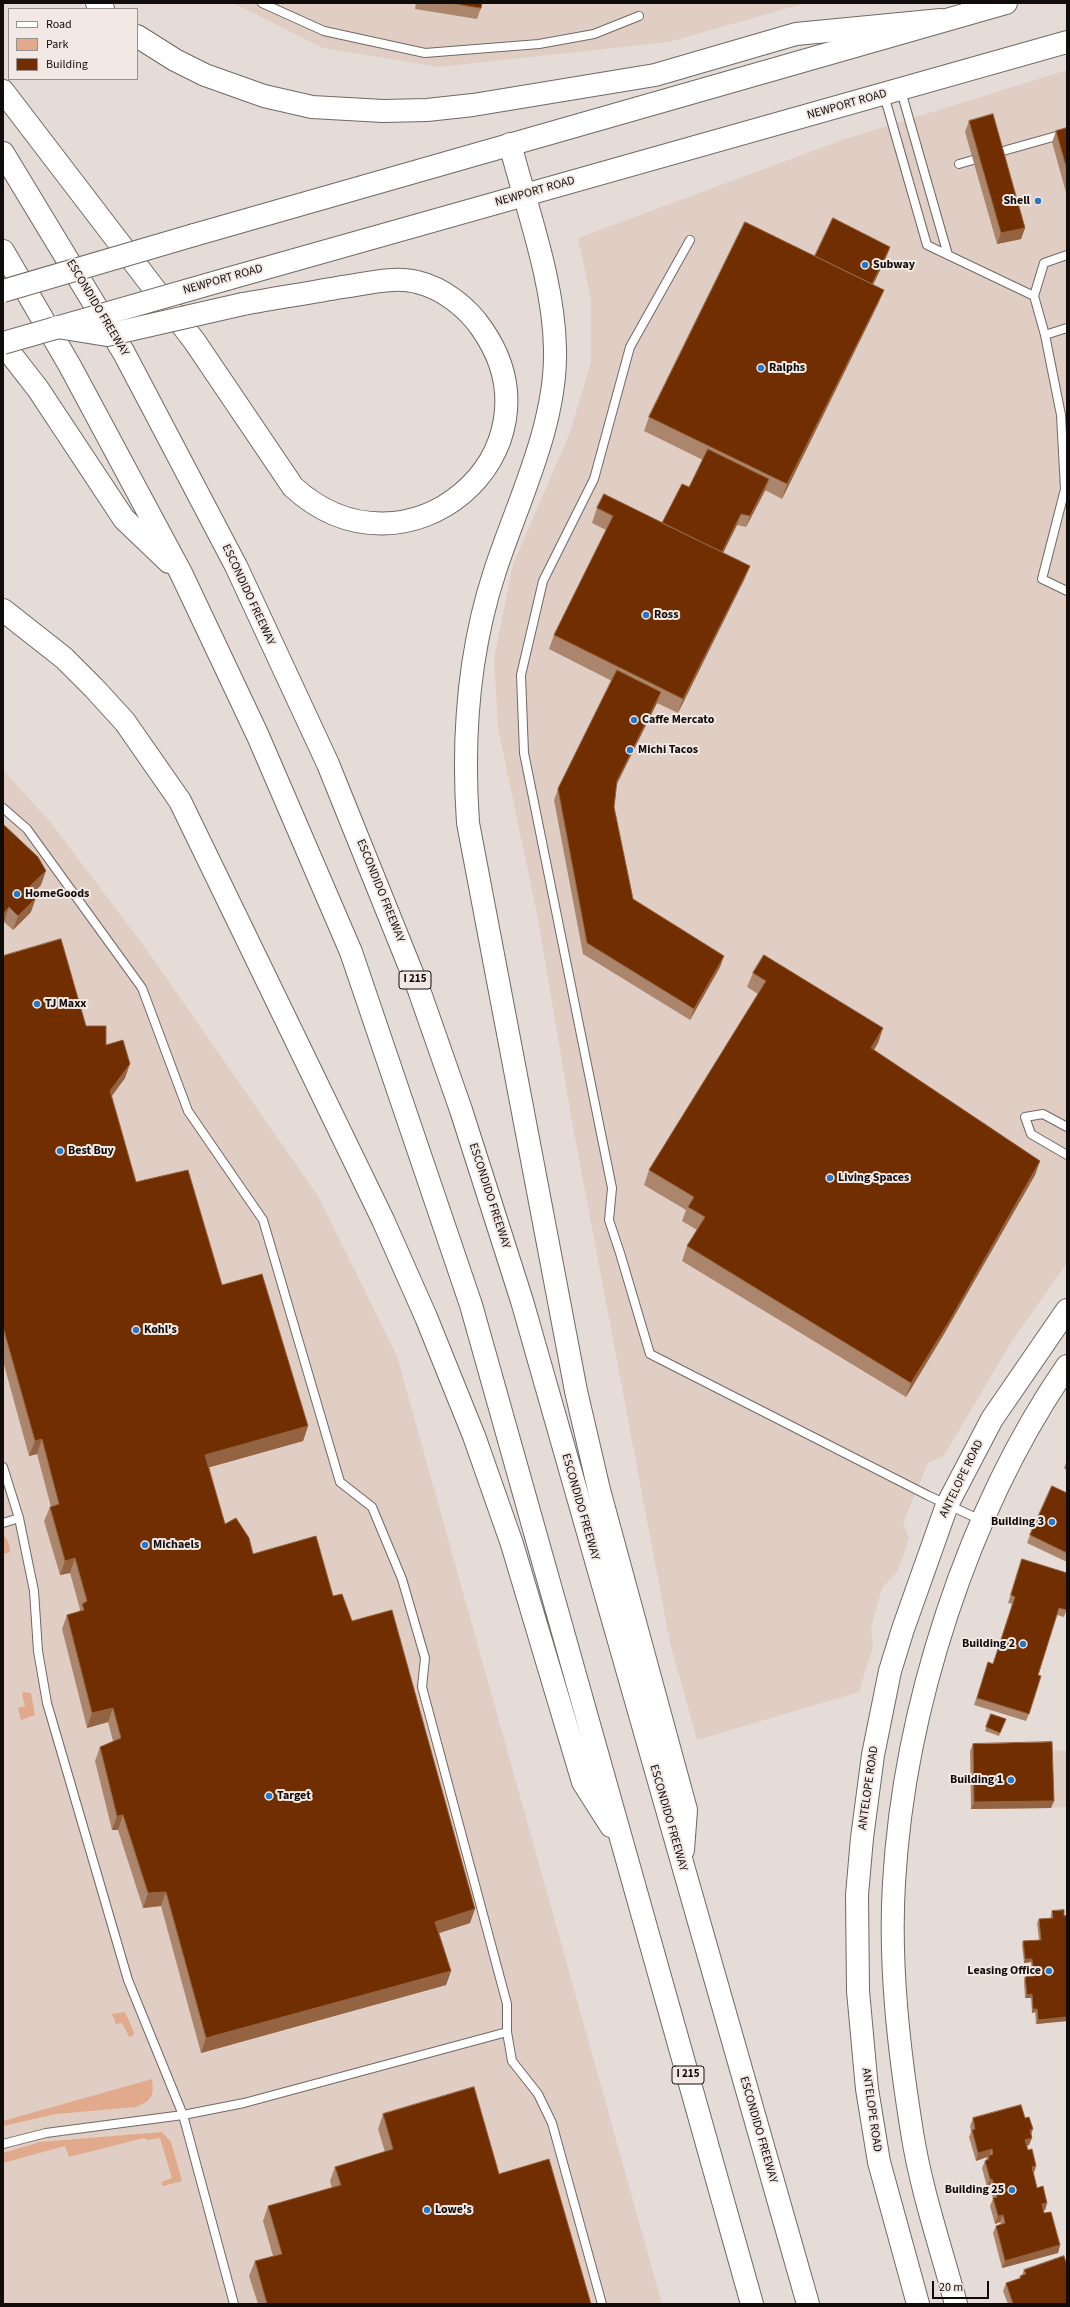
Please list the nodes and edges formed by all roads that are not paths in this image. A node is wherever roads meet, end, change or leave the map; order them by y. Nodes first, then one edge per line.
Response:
1 (262, 3) edge
2 (1006, 3) edge
3 (639, 16) dead end
4 (940, 20) junction
5 (138, 37) edge
6 (1067, 42) edge
7 (3, 91) edge
8 (892, 93) junction
9 (1067, 133) edge
10 (510, 144) junction
11 (3, 153) edge
12 (996, 153) edge
13 (973, 160) dead end
14 (959, 164) dead end
15 (523, 195) junction
16 (690, 240) dead end
17 (3, 251) edge
18 (948, 255) junction
19 (1067, 255) edge
20 (3, 291) edge
21 (1034, 296) junction
22 (57, 327) junction
23 (1067, 328) edge
24 (1045, 335) junction
25 (3, 344) edge
26 (1066, 489) edge
27 (181, 573) junction
28 (1067, 591) edge
29 (3, 610) edge
30 (3, 808) edge
31 (1067, 1127) edge
32 (1067, 1155) edge
33 (1067, 1310) edge
34 (1067, 1366) edge
35 (3, 1467) edge
36 (947, 1505) junction
37 (19, 1518) junction
38 (983, 1521) junction
39 (3, 1523) edge
40 (624, 1846) junction
41 (681, 1866) junction
42 (507, 2032) junction
43 (183, 2115) junction
44 (3, 2144) edge
45 (234, 2304) edge
46 (602, 2304) edge
47 (752, 2304) edge
48 (808, 2304) edge
49 (918, 2304) edge
50 (956, 2304) edge

1 - 3 lane
2 - 4 main road
4 - 5 main road
4 - 10 main road
6 - 8 main road, NEWPORT ROAD
7 - 22 main road, bridge
8 - 15 main road, NEWPORT ROAD
8 - 18 lane
8 - 18 lane
9 - 12 lane
10 - 15 main road
10 - 20 main road, bridge
11 - 41 main road, ESCONDIDO FREEWAY / I 215
13 - 14 lane
15 - 22 main road, NEWPORT ROAD, bridge
15 - 41 main road
16 - 36 lane
17 - 27 main road, I 215
18 - 21 lane
19 - 21 lane
21 - 24 lane
22 - 25 main road, NEWPORT ROAD, bridge
23 - 24 lane
24 - 26 lane
25 - 27 main road
26 - 28 lane
27 - 40 main road, I 215
29 - 40 main road
30 - 42 lane
31 - 32 lane
33 - 36 main road, ANTELOPE ROAD
34 - 38 main road
35 - 37 lane
36 - 38 lane
36 - 49 main road, ANTELOPE ROAD
37 - 39 lane
37 - 43 lane
38 - 50 main road
40 - 47 main road, I 215
41 - 48 main road, ESCONDIDO FREEWAY / I 215
42 - 43 lane
42 - 46 lane
43 - 44 lane
43 - 45 lane

